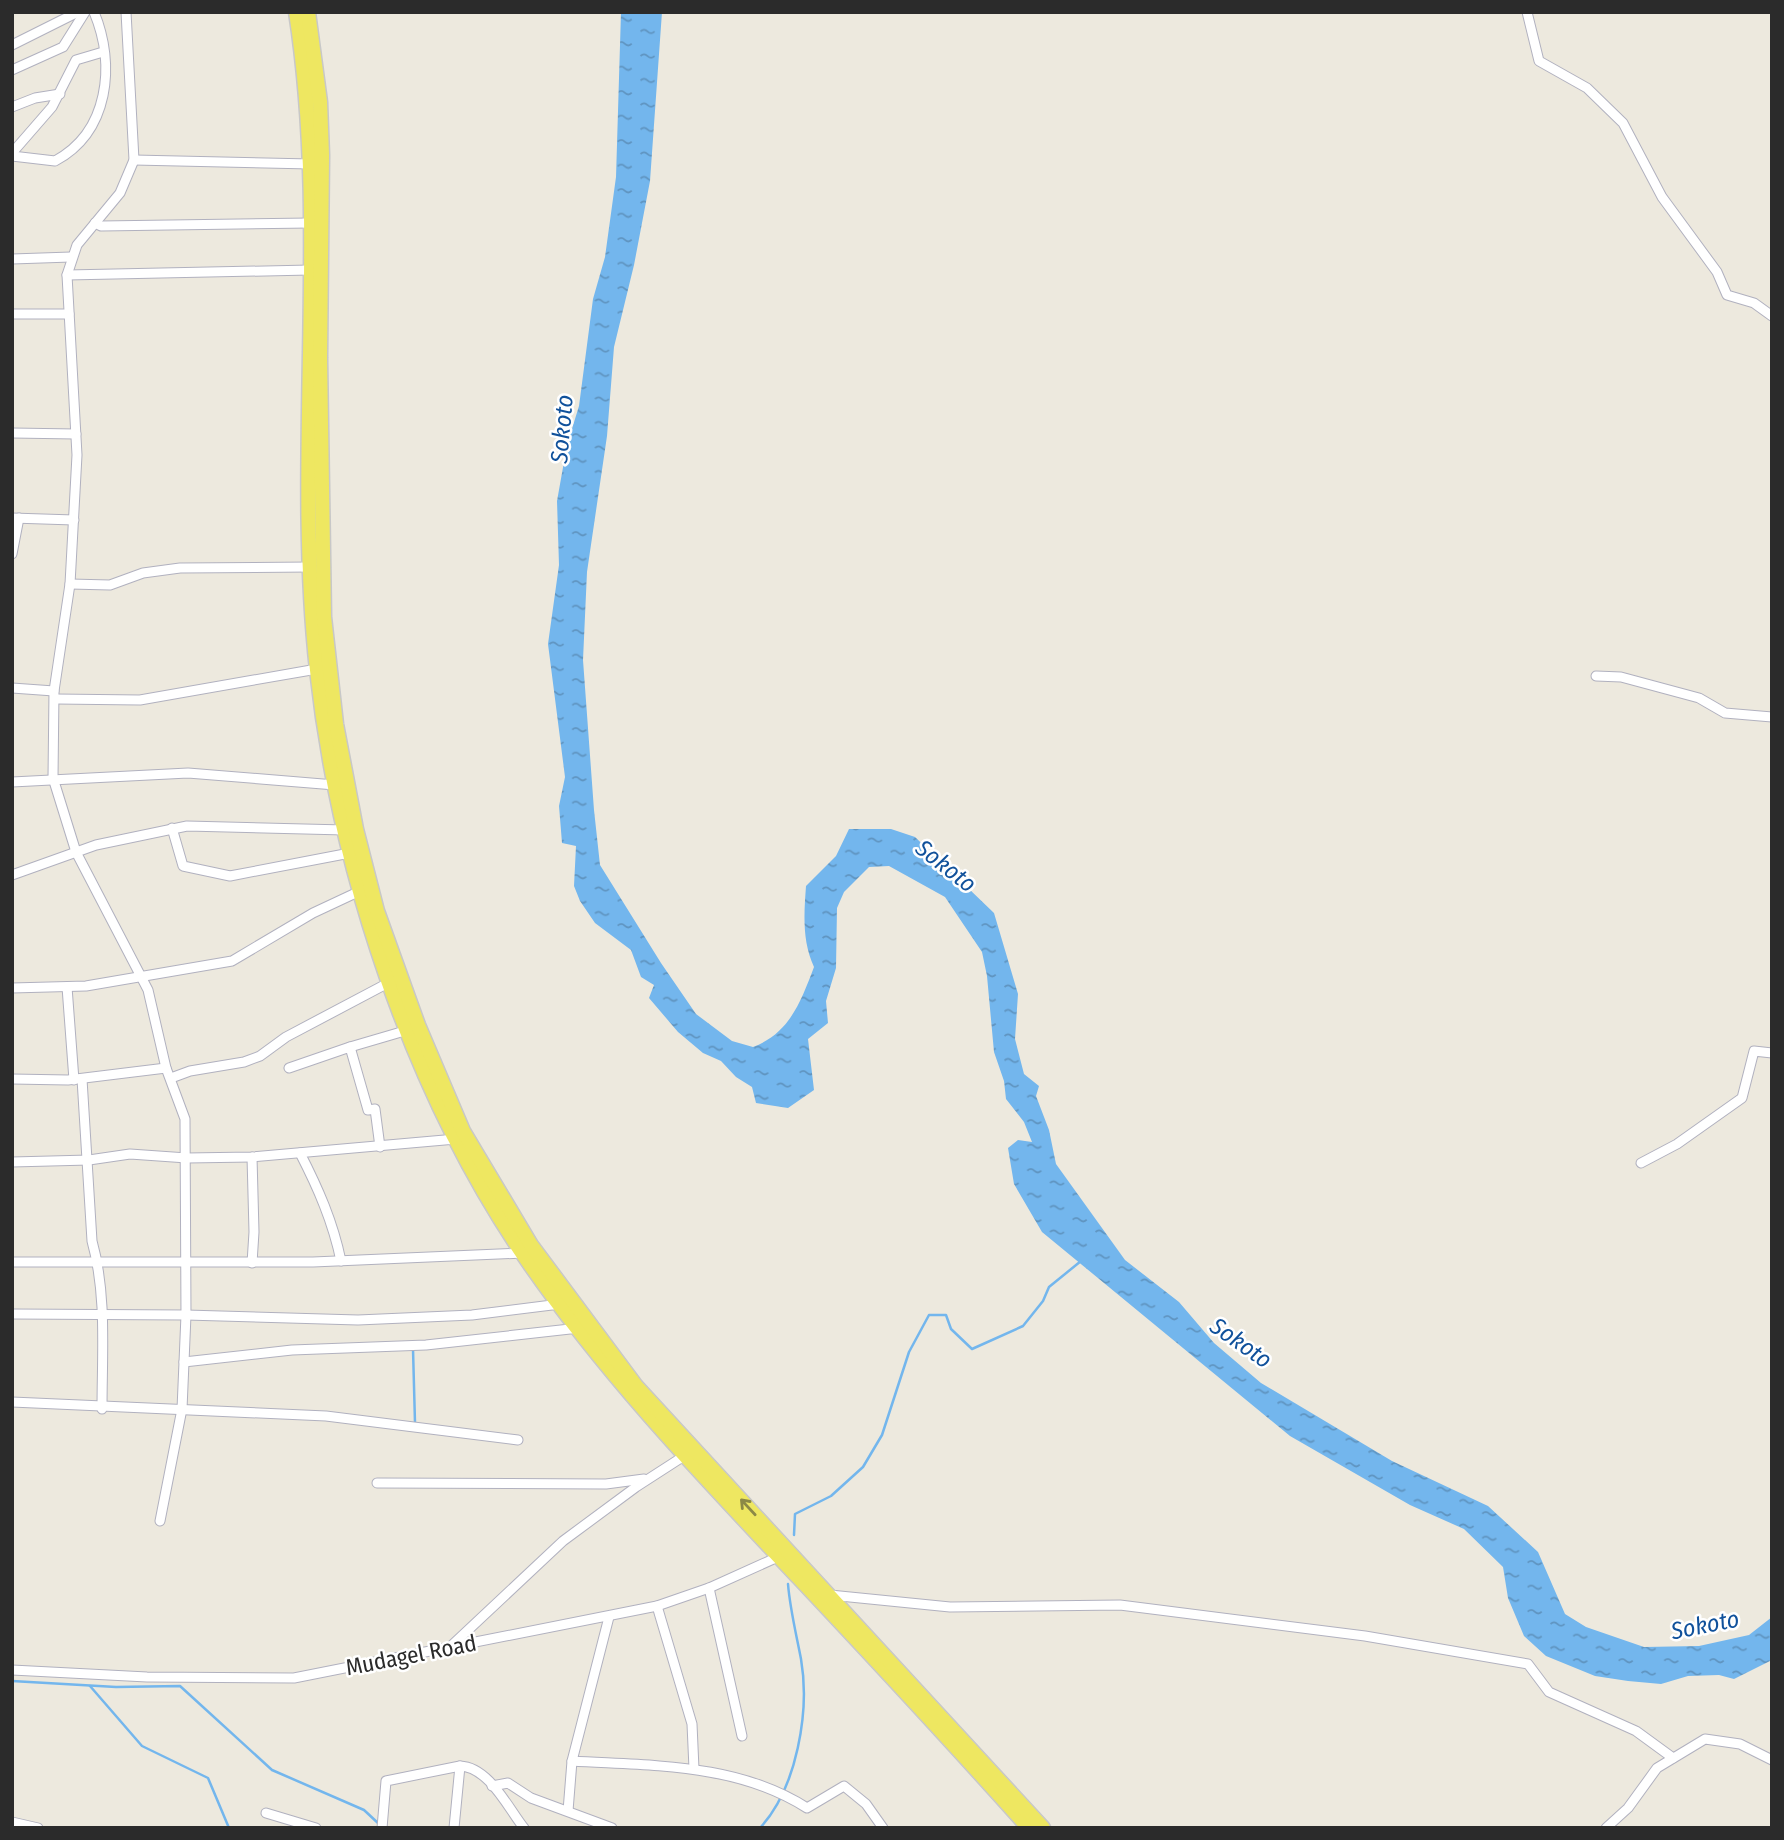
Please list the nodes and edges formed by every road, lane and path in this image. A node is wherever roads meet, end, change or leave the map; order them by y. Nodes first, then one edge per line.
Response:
1 (78, 12) edge
2 (85, 12) edge
3 (94, 12) edge
4 (126, 12) edge
5 (296, 12) edge
6 (308, 12) edge
7 (1527, 12) edge
8 (12, 45) edge
9 (103, 52) junction
10 (12, 70) edge
11 (60, 94) junction
12 (12, 107) edge
13 (12, 154) edge
14 (134, 160) junction
15 (311, 164) junction
16 (95, 223) junction
17 (310, 223) junction
18 (71, 257) junction
19 (12, 259) edge
20 (310, 270) junction
21 (67, 275) junction
22 (12, 314) edge
23 (69, 314) junction
24 (1772, 316) edge
25 (12, 433) edge
26 (76, 434) junction
27 (15, 518) edge
28 (74, 520) junction
29 (12, 554) edge
30 (311, 567) junction
31 (70, 584) junction
32 (317, 669) junction
33 (1596, 676) dead end
34 (12, 688) edge
35 (55, 695) junction
36 (1772, 717) edge
37 (53, 778) junction
38 (12, 782) edge
39 (335, 785) junction
40 (172, 828) junction
41 (345, 831) junction
42 (76, 852) junction
43 (350, 853) junction
44 (12, 875) edge
45 (360, 891) junction
46 (140, 975) junction
47 (390, 982) junction
48 (12, 988) edge
49 (67, 988) junction
50 (408, 1030) junction
51 (350, 1047) junction
52 (1772, 1053) edge
53 (166, 1068) junction
54 (289, 1068) dead end
55 (171, 1078) junction
56 (12, 1079) edge
57 (78, 1079) junction
58 (456, 1139) junction
59 (380, 1147) junction
60 (300, 1153) junction
61 (251, 1157) junction
62 (187, 1158) junction
63 (89, 1160) junction
64 (12, 1162) edge
65 (1641, 1163) dead end
66 (523, 1253) junction
67 (186, 1261) junction
68 (341, 1261) junction
69 (12, 1262) edge
70 (99, 1263) junction
71 (252, 1263) junction
72 (560, 1304) junction
73 (12, 1314) edge
74 (186, 1315) junction
75 (103, 1317) junction
76 (579, 1328) junction
77 (184, 1362) junction
78 (12, 1402) edge
79 (102, 1409) junction
80 (182, 1409) junction
81 (518, 1440) dead end
82 (684, 1456) junction
83 (647, 1479) junction
84 (377, 1483) dead end
85 (160, 1521) dead end
86 (776, 1537) junction
87 (778, 1557) junction
88 (709, 1588) junction
89 (830, 1595) junction
90 (657, 1606) junction
91 (609, 1617) junction
92 (449, 1647) junction
93 (12, 1670) edge
94 (742, 1736) dead end
95 (1673, 1758) junction
96 (1772, 1760) edge
97 (572, 1761) junction
98 (460, 1766) junction
99 (694, 1769) junction
100 (492, 1786) junction
101 (568, 1811) junction
102 (266, 1813) dead end
103 (12, 1822) edge
104 (591, 1824) edge
105 (37, 1828) edge
106 (316, 1828) edge
107 (382, 1828) edge
108 (454, 1828) edge
109 (524, 1828) edge
110 (612, 1828) edge
111 (883, 1828) edge
112 (1029, 1828) edge
113 (1043, 1828) edge
114 (1606, 1828) edge

1 - 8 street
2 - 10 street
3 - 9 street
4 - 14 street
5 - 15 main road
86 -> 6 main road
7 - 24 street
9 - 11 street
9 - 13 street
11 - 12 street
11 - 13 street
14 - 15 street
14 - 16 street
15 - 17 main road
16 - 17 street
16 - 18 street
17 - 20 main road
18 - 19 street
18 - 21 street
20 - 21 street
20 - 30 main road
21 - 23 street
22 - 23 street
23 - 26 street
25 - 26 street
26 - 28 street
27 - 28 street
27 - 29 street
28 - 31 street
30 - 31 street
30 - 32 main road
31 - 35 street
32 - 35 street
32 - 39 main road
33 - 36 street
34 - 35 street
35 - 37 street
37 - 38 street
37 - 39 street
37 - 42 street
39 - 41 main road
40 - 41 street
40 - 42 street
40 - 43 street
41 - 43 main road
42 - 44 street
42 - 46 street
43 - 45 main road
45 - 46 street
45 - 47 main road
46 - 49 street
46 - 53 street
47 - 50 main road
47 - 55 street
48 - 49 street
49 - 57 street
50 - 51 street
50 - 58 main road
51 - 54 street
51 - 59 street
52 - 65 street
53 - 55 street
53 - 57 street
55 - 62 street
56 - 57 street
57 - 63 street
58 - 59 street
58 - 66 main road
59 - 60 street
60 - 61 street
60 - 68 street
61 - 62 street
61 - 71 street
62 - 63 street
62 - 67 street
63 - 64 street
63 - 70 street
66 - 68 street
66 - 72 main road
67 - 70 street
67 - 71 street
67 - 74 street
68 - 71 street
69 - 70 street
70 - 75 street
72 - 74 street
72 - 76 main road
73 - 75 street
74 - 75 street
74 - 77 street
75 - 79 street
76 - 77 street
76 - 82 main road
77 - 80 street
78 - 79 street
79 - 80 street
80 - 81 street
80 - 85 street
82 - 83 street
82 - 87 main road
83 - 84 street
83 - 92 street
86 - 87 street
86 - 89 main road
87 - 88 street, Mudagel Road
87 - 112 main road
88 - 90 street, Mudagel Road
88 - 94 street
89 - 95 street
89 - 113 main road
90 - 91 street, Mudagel Road
90 - 99 street
91 - 92 street, Mudagel Road
91 - 97 street
92 - 93 street, Mudagel Road
95 - 96 street
95 - 114 street
97 - 99 street
97 - 101 street
98 - 100 street
98 - 107 street
98 - 108 street
99 - 111 street
100 - 101 street
100 - 109 street
101 - 104 street
102 - 106 street
103 - 105 street
104 - 110 street

